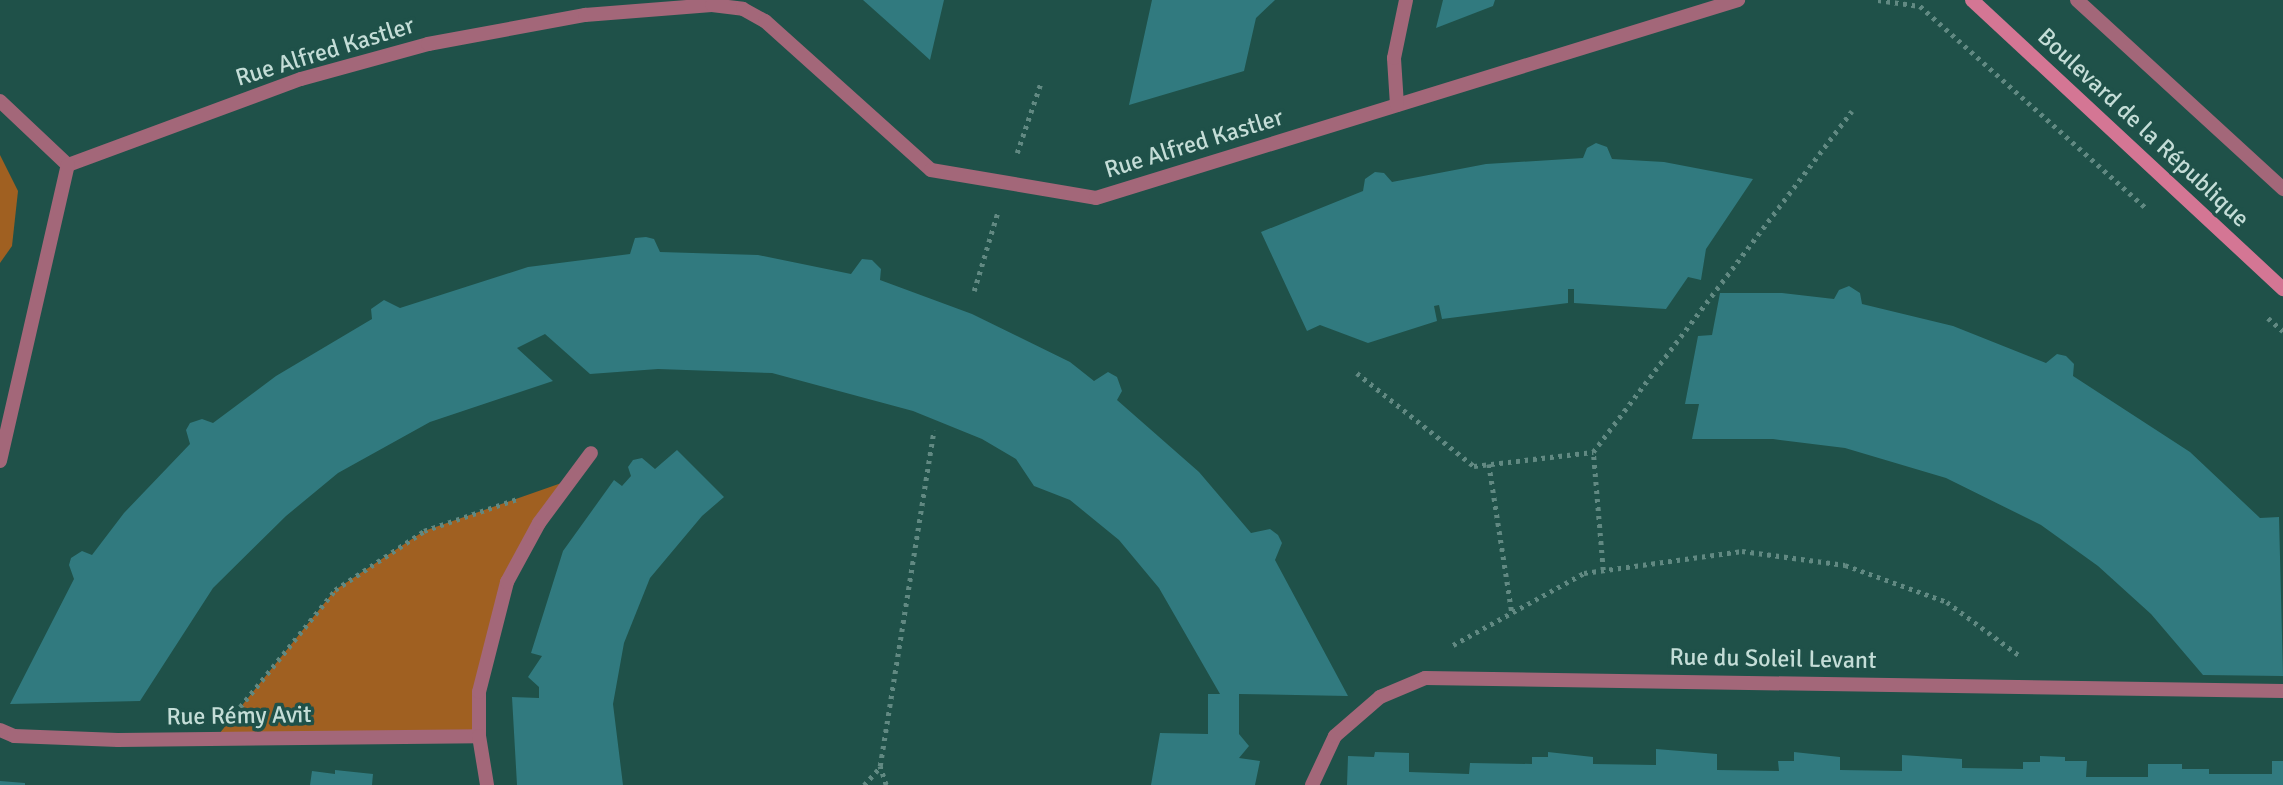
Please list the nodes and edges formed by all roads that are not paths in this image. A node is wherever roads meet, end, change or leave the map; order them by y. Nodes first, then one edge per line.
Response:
1 (1406, 0) edge
2 (1738, 0) edge
3 (1972, 0) edge
4 (2077, 0) edge
5 (0, 102) edge
6 (1397, 105) junction
7 (68, 165) junction
8 (2283, 189) edge
9 (2283, 289) edge
10 (591, 453) dead end
11 (0, 461) edge
12 (2283, 691) edge
13 (0, 730) edge
14 (479, 736) junction
15 (487, 785) edge
16 (1312, 785) edge

1 - 6 street
2 - 6 street, Rue Alfred Kastler
3 - 9 main road, Boulevard de la République
4 - 8 street
5 - 7 street
6 - 7 street, Rue Alfred Kastler
7 - 11 street
10 - 14 street
12 - 16 street, Rue du Soleil Levant
13 - 14 street, Rue Rémy Avit
14 - 15 street

